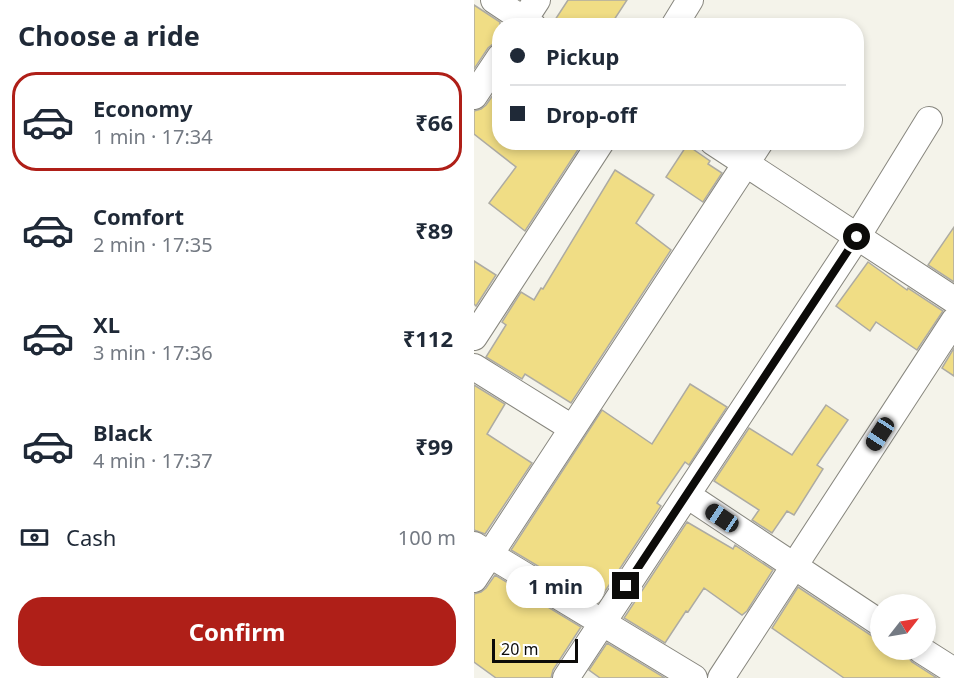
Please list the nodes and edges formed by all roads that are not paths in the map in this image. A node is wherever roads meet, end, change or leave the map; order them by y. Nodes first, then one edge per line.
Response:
1 (494, 0) edge
2 (690, 0) edge
3 (529, 18) edge
4 (679, 18) edge
5 (492, 69) edge
6 (474, 96) edge
7 (928, 120) dead end
8 (596, 150) edge
9 (725, 150) edge
10 (755, 150) edge
11 (746, 164) junction
12 (857, 237) junction
13 (954, 300) edge
14 (954, 321) edge
15 (474, 337) edge
16 (474, 367) edge
17 (572, 428) junction
18 (687, 495) junction
19 (482, 550) edge
20 (794, 566) junction
21 (474, 579) edge
22 (870, 616) edge
23 (602, 622) junction
24 (936, 660) edge
25 (954, 671) edge
26 (566, 678) edge
27 (694, 678) edge
28 (720, 678) edge

1 - 3 street
2 - 4 street
5 - 6 street
7 - 12 street
8 - 15 street
9 - 11 street
10 - 11 street
11 - 12 street
11 - 17 street
12 - 13 street
12 - 18 street
14 - 20 street
16 - 17 street
17 - 19 street
18 - 20 street
18 - 23 street
19 - 21 street
19 - 23 street
20 - 22 street
20 - 28 street
23 - 26 street
23 - 27 street
24 - 25 street

